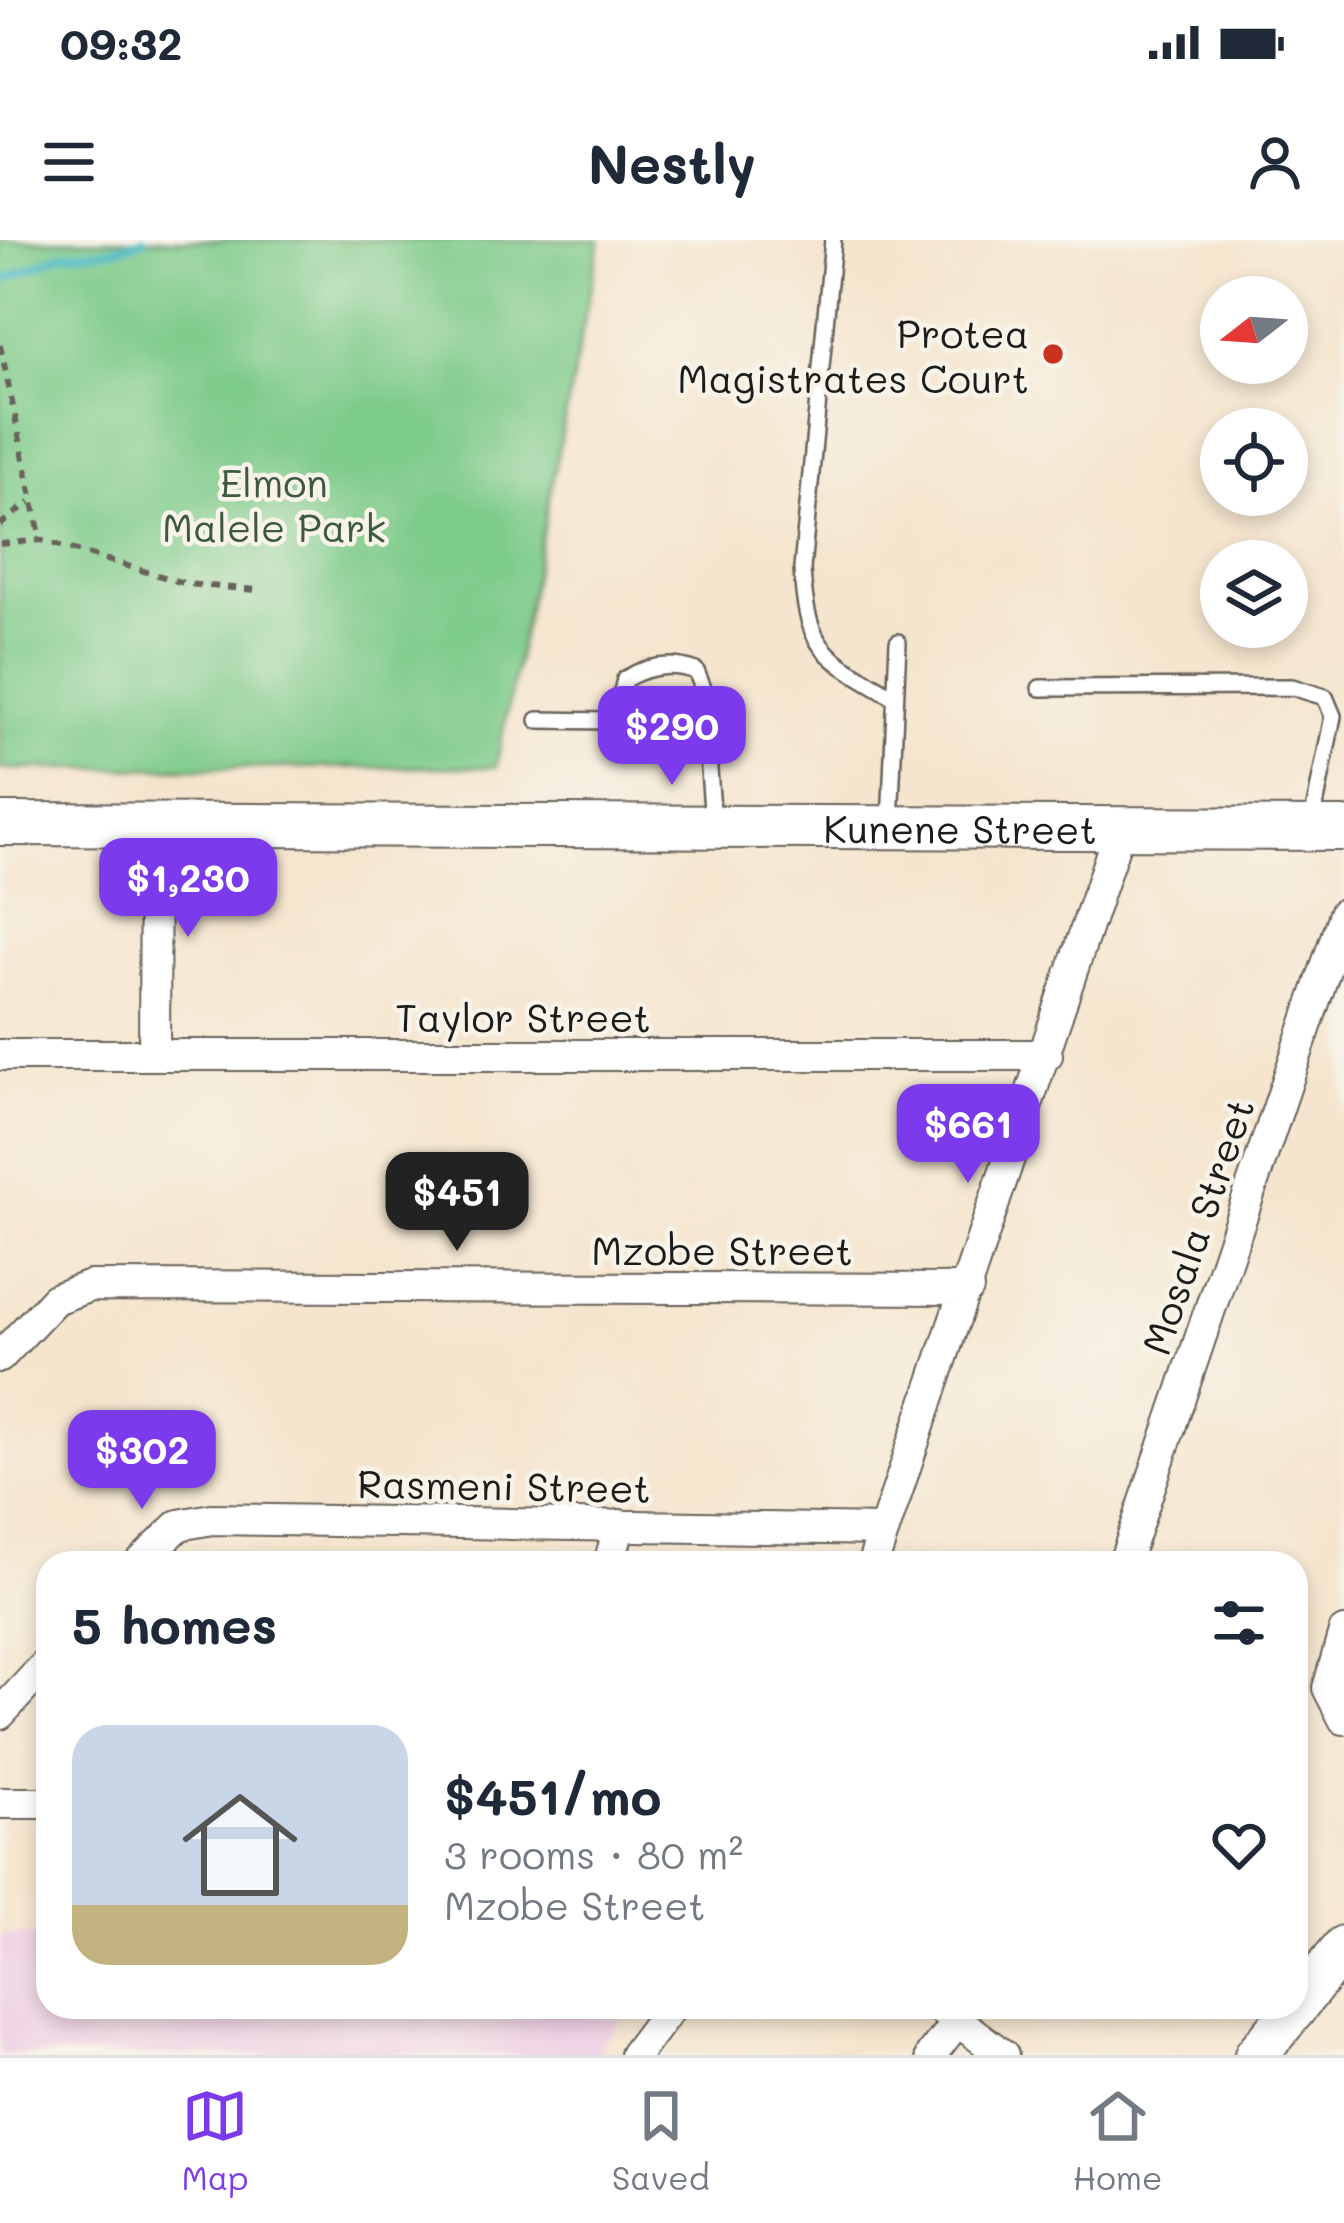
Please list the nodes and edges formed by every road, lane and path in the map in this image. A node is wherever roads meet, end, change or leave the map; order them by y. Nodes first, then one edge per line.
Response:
1 (833, 240) edge
2 (0, 345) edge
3 (30, 502) junction
4 (0, 525) edge
5 (41, 540) junction
6 (0, 544) edge
7 (256, 590) dead end
8 (898, 642) dead end
9 (1040, 688) dead end
10 (894, 698) junction
11 (538, 720) dead end
12 (0, 824) edge
13 (155, 825) junction
14 (713, 827) junction
15 (890, 827) junction
16 (1120, 828) junction
17 (1327, 830) edge
18 (1344, 914) edge
19 (0, 1054) edge
20 (154, 1054) junction
21 (1047, 1055) junction
22 (968, 1289) junction
23 (0, 1357) edge
24 (620, 1525) junction
25 (884, 1530) junction
26 (153, 1551) edge
27 (612, 1551) edge
28 (877, 1551) edge
29 (1128, 1551) edge
30 (1344, 1632) edge
31 (36, 1675) edge
32 (0, 1714) edge
33 (1344, 1720) edge
34 (0, 1803) edge
35 (36, 1803) edge
36 (662, 2019) edge
37 (946, 2019) edge
38 (955, 2019) edge
39 (1286, 2019) edge
40 (635, 2055) edge
41 (931, 2055) edge
42 (1003, 2055) edge
43 (1256, 2055) edge

1 - 10 lane
2 - 3 path
3 - 4 path
3 - 5 path
5 - 6 path
5 - 7 path
8 - 10 lane
9 - 17 lane
10 - 15 lane
11 - 14 lane
12 - 13 street, Kunene Street
13 - 14 street, Kunene Street
13 - 20 street
14 - 15 street, Kunene Street
15 - 16 street, Kunene Street
16 - 17 street, Kunene Street
16 - 21 street
18 - 29 street, Mosala Street
19 - 20 street, Taylor Street
20 - 21 street, Taylor Street
21 - 22 street
22 - 23 street, Mzobe Street
22 - 25 street
24 - 25 street, Rasmeni Street
24 - 26 street, Rasmeni Street
24 - 27 street
25 - 28 street
30 - 33 street
31 - 32 street
34 - 35 street
36 - 40 street
37 - 41 street
38 - 42 street
39 - 43 street

